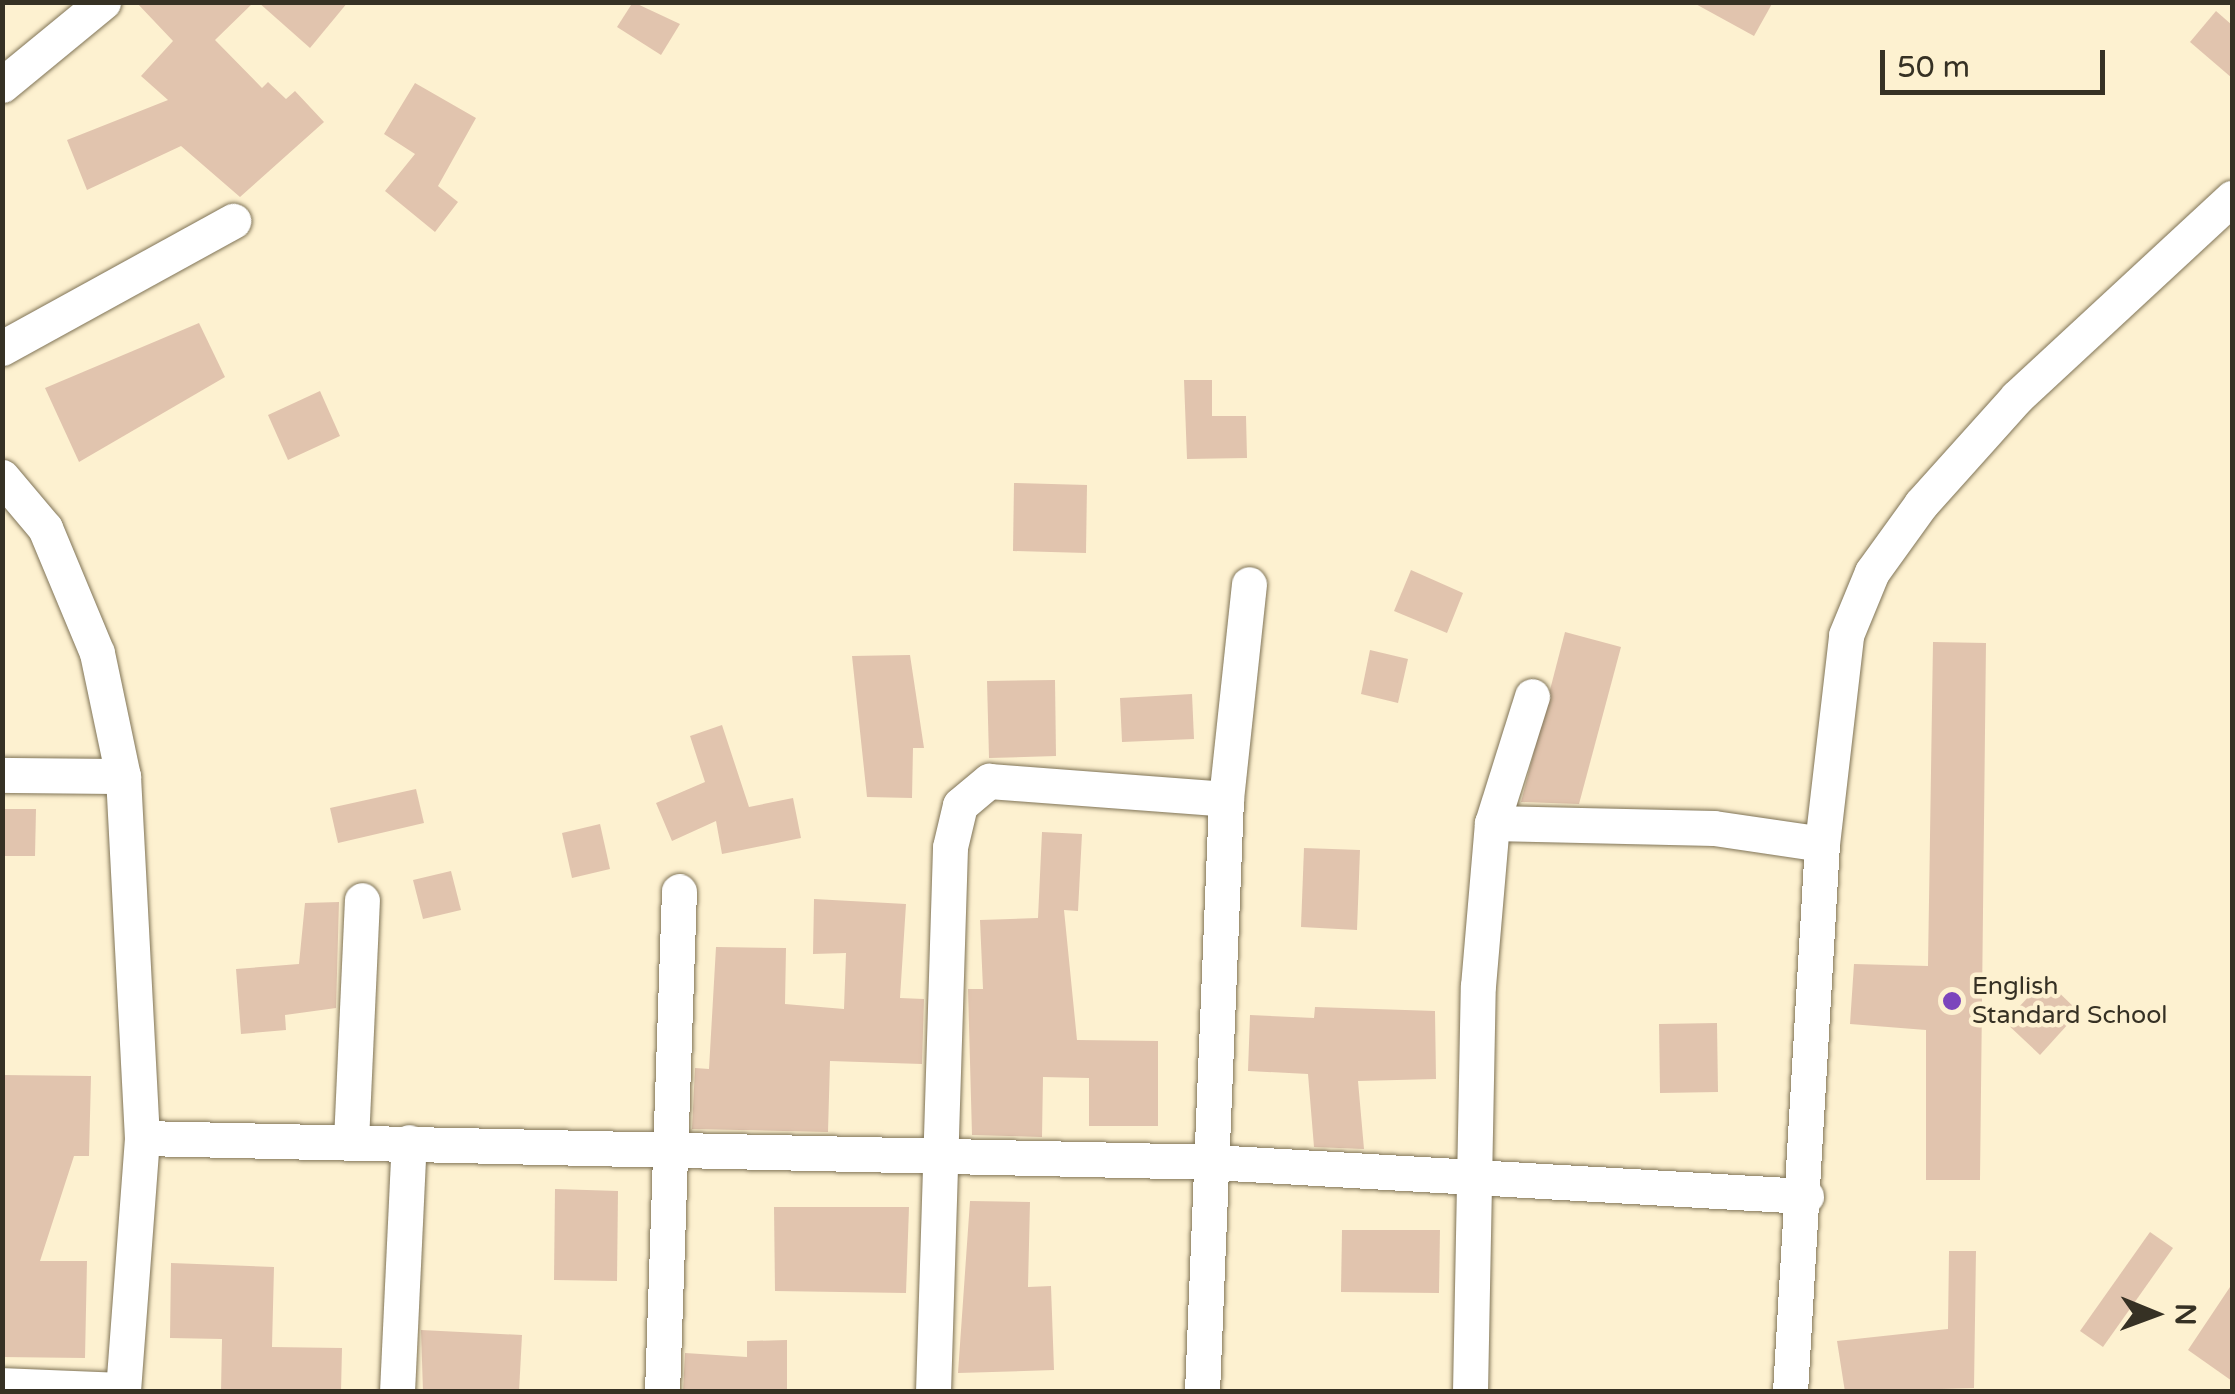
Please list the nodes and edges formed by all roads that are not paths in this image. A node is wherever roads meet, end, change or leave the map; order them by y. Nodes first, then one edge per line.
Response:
1 (103, 2) edge
2 (2, 85) edge
3 (2232, 198) edge
4 (233, 221) dead end
5 (2, 348) edge
6 (2, 477) edge
7 (1250, 584) dead end
8 (1532, 696) dead end
9 (2, 775) edge
10 (123, 776) junction
11 (1226, 799) junction
12 (1492, 823) junction
13 (1822, 844) junction
14 (679, 890) dead end
15 (362, 900) dead end
16 (142, 1138) junction
17 (351, 1141) junction
18 (409, 1142) junction
19 (676, 1154) junction
20 (942, 1161) junction
21 (1212, 1162) junction
22 (1476, 1171) junction
23 (1806, 1196) junction
24 (2, 1385) edge
25 (123, 1391) edge
26 (397, 1392) edge
27 (662, 1392) edge
28 (933, 1392) edge
29 (1202, 1392) edge
30 (1470, 1392) edge
31 (1790, 1392) edge

1 - 2 street
3 - 13 street
4 - 5 street
6 - 10 street
7 - 11 street
8 - 12 street
9 - 10 street
10 - 16 street
11 - 20 street
11 - 21 street
12 - 13 street
12 - 22 street
13 - 23 street
14 - 19 street
15 - 17 street
16 - 17 street
16 - 25 street
17 - 18 street
18 - 19 street
18 - 26 street
19 - 20 street
19 - 27 street
20 - 21 street
20 - 28 street
21 - 22 street
21 - 29 street
22 - 23 street
22 - 30 street
23 - 31 street
24 - 25 street

